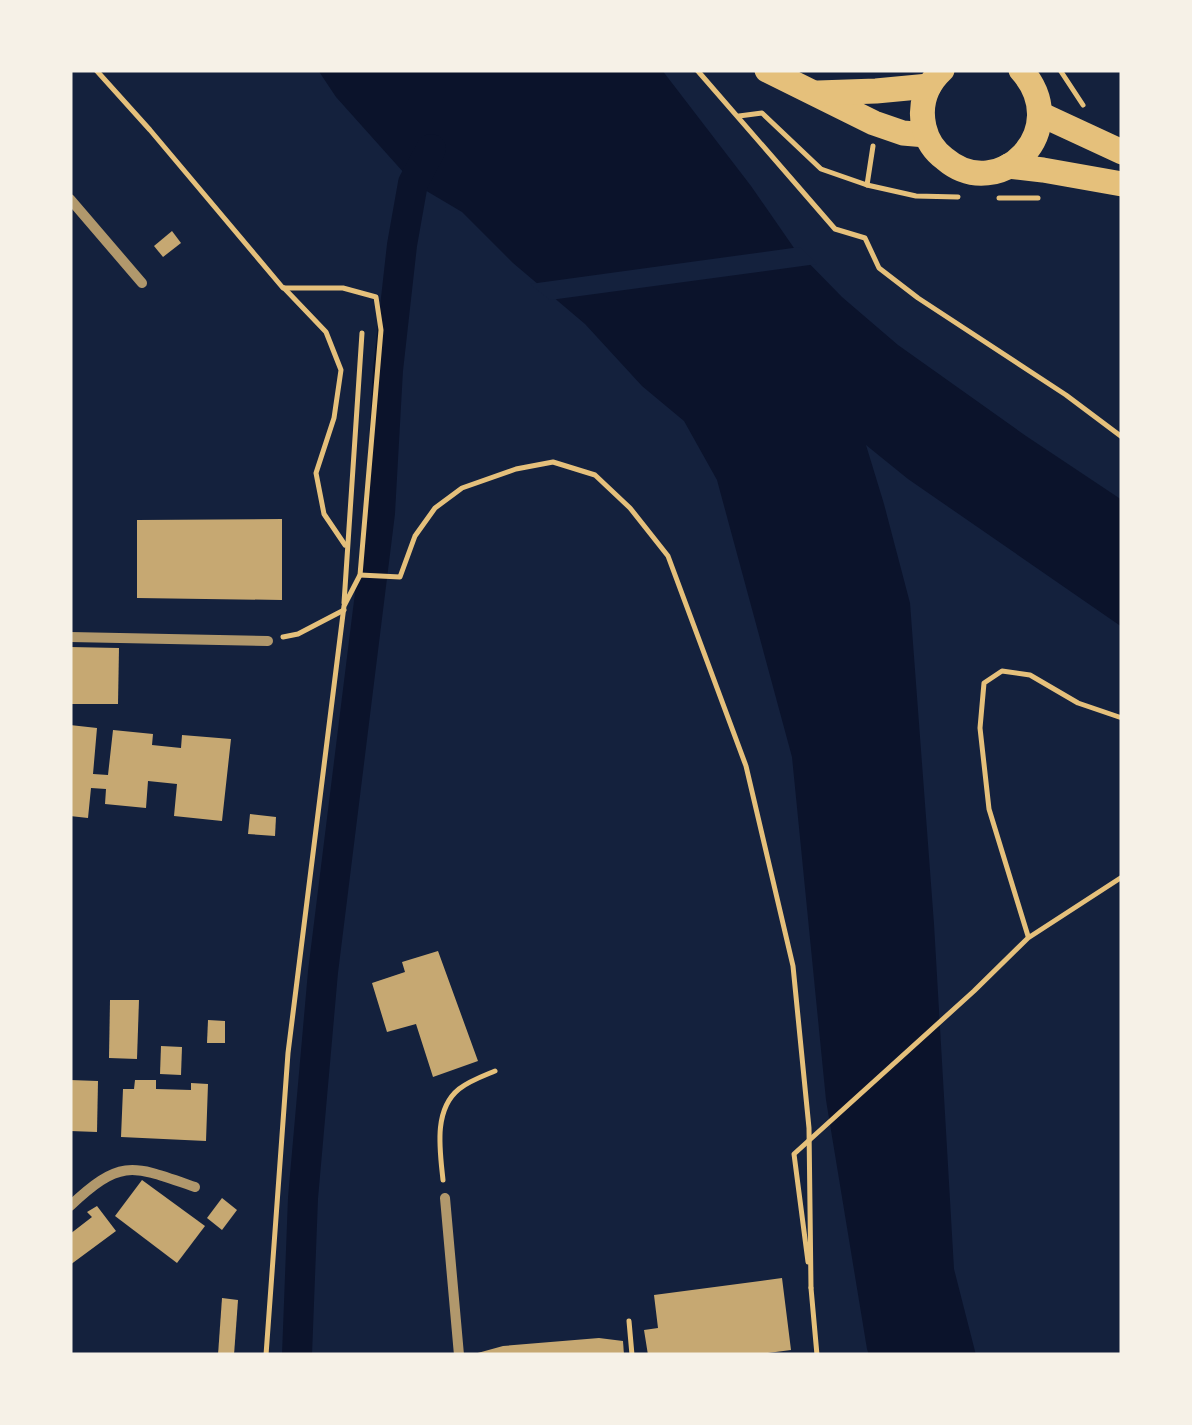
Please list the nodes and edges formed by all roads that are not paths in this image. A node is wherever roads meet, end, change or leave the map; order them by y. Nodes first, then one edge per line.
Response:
1 (767, 70) edge
2 (1021, 70) edge
3 (936, 78) edge
4 (813, 93) junction
5 (1040, 114) junction
6 (926, 135) junction
7 (1122, 152) edge
8 (1008, 166) junction
9 (1122, 184) edge
10 (70, 200) edge
11 (142, 283) dead end
12 (70, 637) edge
13 (268, 640) road end
14 (195, 1187) dead end
15 (445, 1198) road end
16 (70, 1206) edge
17 (459, 1355) edge

1 - 4 main road
2 - 5 main road
3 - 4 main road
3 - 6 main road
4 - 6 main road
5 - 7 main road
5 - 8 main road
6 - 8 main road
8 - 9 main road
10 - 11 street
12 - 13 street
14 - 16 street
15 - 17 street

